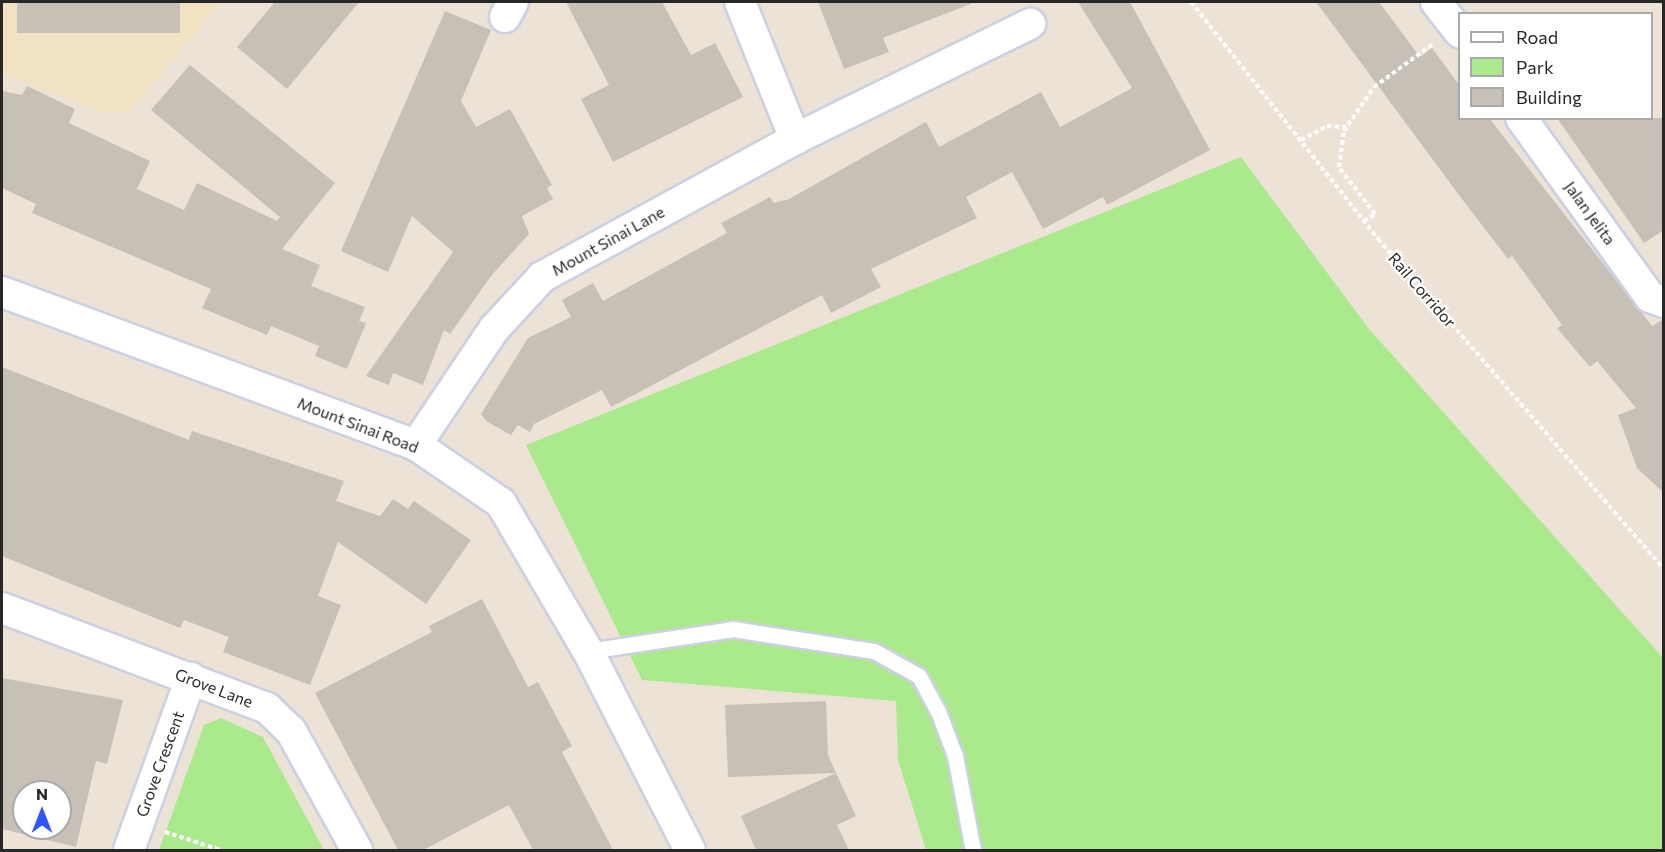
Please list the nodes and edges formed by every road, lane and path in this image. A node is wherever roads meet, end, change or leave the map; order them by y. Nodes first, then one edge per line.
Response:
1 (740, 2) edge
2 (1191, 2) edge
3 (1436, 2) edge
4 (1030, 24) dead end
5 (1457, 30) edge
6 (1522, 120) edge
7 (1346, 127) junction
8 (795, 139) junction
9 (1300, 140) junction
10 (1364, 221) junction
11 (2, 292) edge
12 (1664, 302) edge
13 (416, 445) junction
14 (1664, 569) edge
15 (2, 608) edge
16 (588, 651) junction
17 (191, 678) junction
18 (134, 838) edge
19 (221, 850) edge
20 (357, 850) edge
21 (690, 850) edge
22 (973, 850) edge

1 - 8 street
2 - 9 path, Rail Corridor
3 - 5 street
4 - 8 street, Mount Sinai Lane
5 - 7 path
6 - 12 street, Jalan Jelita
7 - 9 path
7 - 10 path
8 - 13 street, Mount Sinai Lane
9 - 10 path, Rail Corridor
10 - 14 path, Rail Corridor
11 - 13 street, Mount Sinai Road
13 - 16 street, Mount Sinai Road
15 - 17 street, Grove Lane
16 - 21 street, Mount Sinai Road
16 - 22 lane
17 - 18 street, Grove Crescent
17 - 20 street, Grove Lane
18 - 19 path

